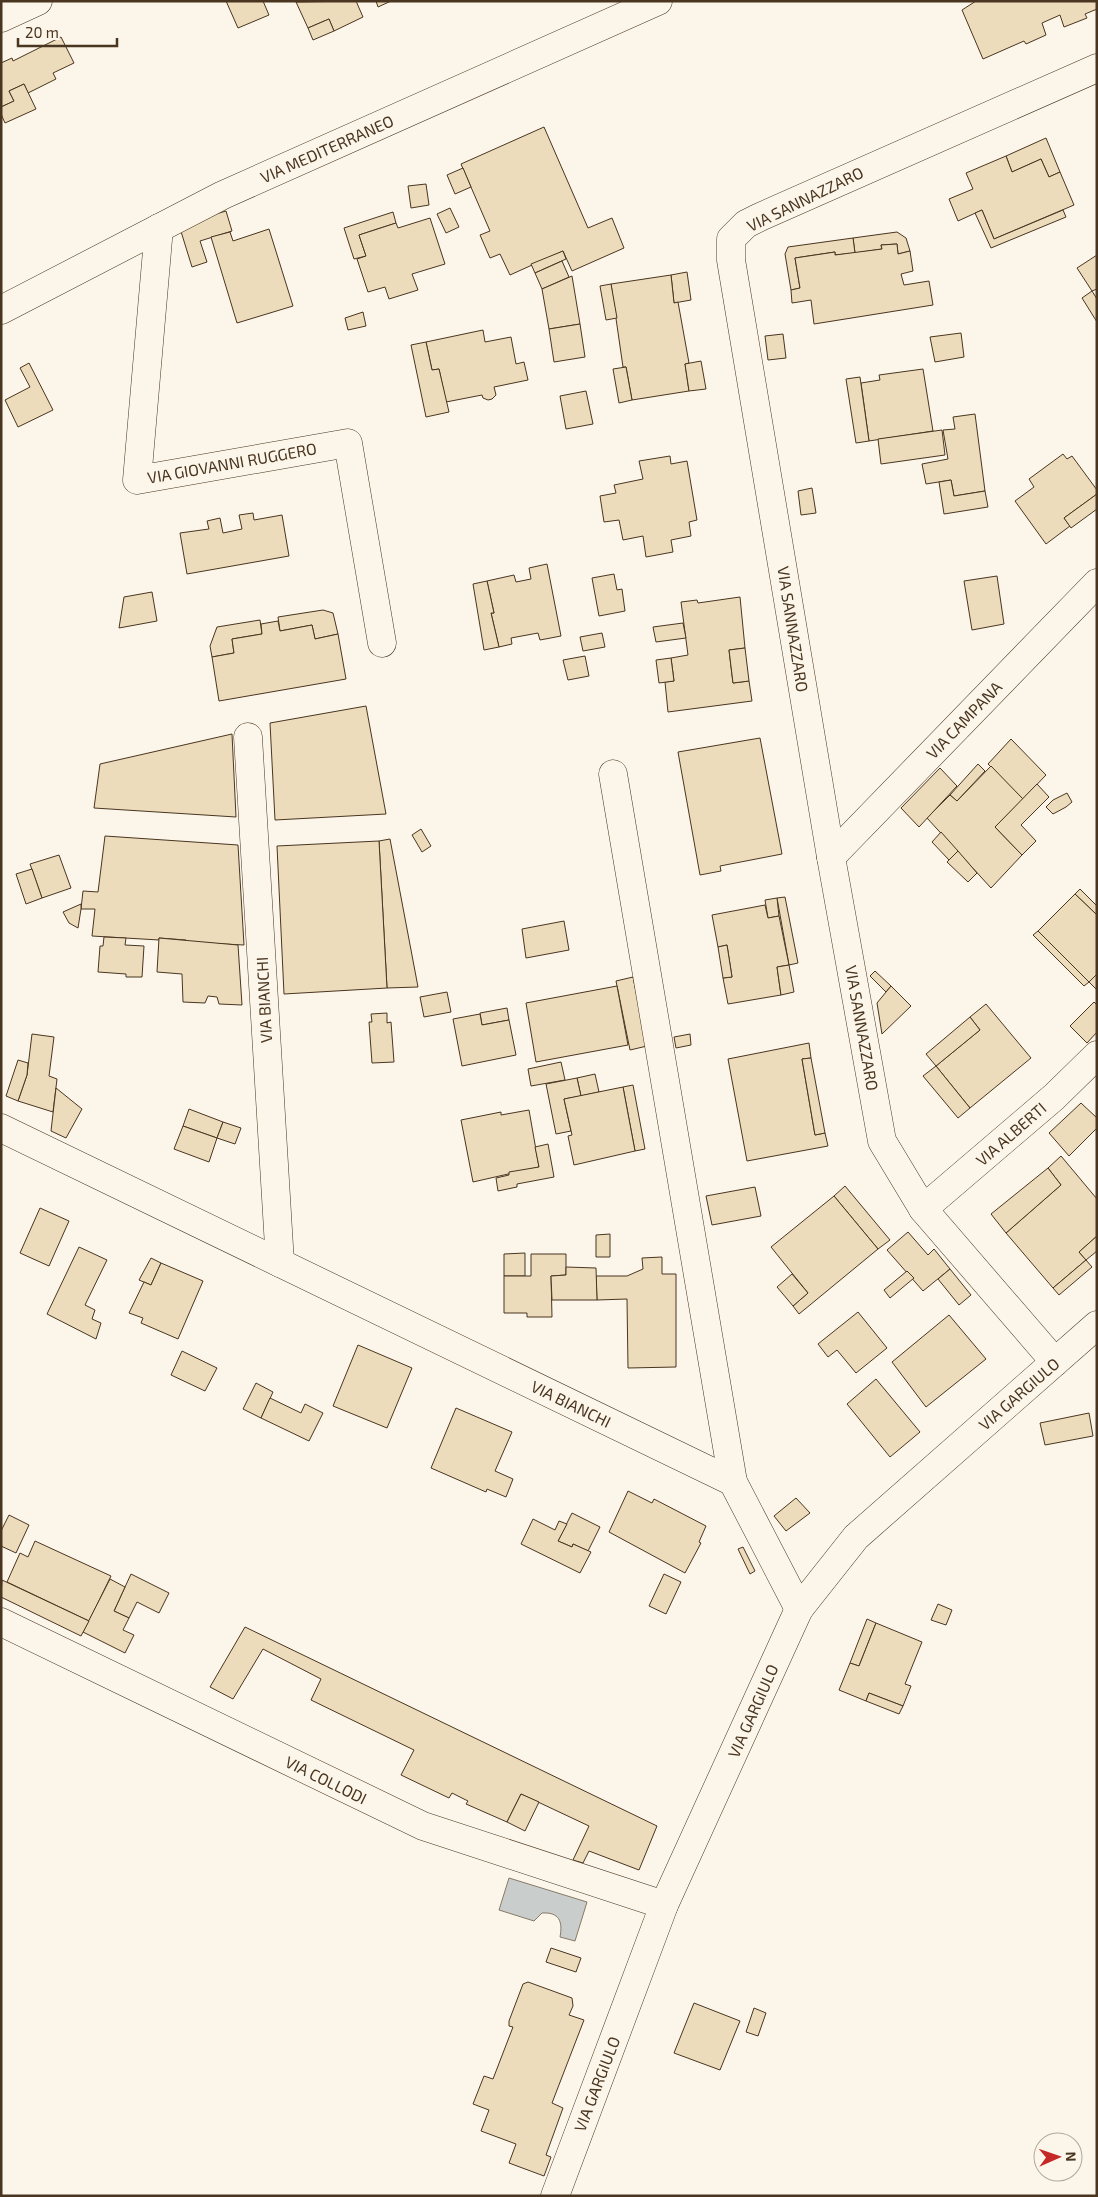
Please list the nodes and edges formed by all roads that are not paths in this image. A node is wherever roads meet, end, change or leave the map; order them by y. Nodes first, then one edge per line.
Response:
1 (38, 1) edge
2 (658, 1) edge
3 (1, 18) edge
4 (1097, 68) edge
5 (159, 228) junction
6 (1, 310) edge
7 (1097, 583) edge
8 (382, 643) dead end
9 (248, 737) dead end
10 (614, 774) dead end
11 (831, 857) junction
12 (1097, 1055) edge
13 (1, 1128) edge
14 (923, 1209) junction
15 (280, 1263) junction
16 (1097, 1325) edge
17 (1055, 1362) junction
18 (733, 1482) junction
19 (799, 1609) junction
20 (1, 1622) edge
21 (664, 1906) junction
22 (555, 2196) edge

1 - 3 street
2 - 5 street, VIA MEDITERRANEO
4 - 11 street, VIA SANNAZZARO
5 - 6 street, VIA MEDITERRANEO
5 - 8 street, VIA GIOVANNI RUGGERO
7 - 11 street, VIA CAMPANA
9 - 15 street, VIA BIANCHI
10 - 18 street
11 - 14 street, VIA SANNAZZARO
12 - 14 street, VIA ALBERTI
13 - 15 street, VIA BIANCHI
14 - 17 street, VIA SANNAZZARO
15 - 18 street, VIA BIANCHI
16 - 17 street, VIA GARGIULO
17 - 19 street, VIA GARGIULO
18 - 19 street
19 - 21 street, VIA GARGIULO
20 - 21 street, VIA COLLODI
21 - 22 street, VIA GARGIULO

